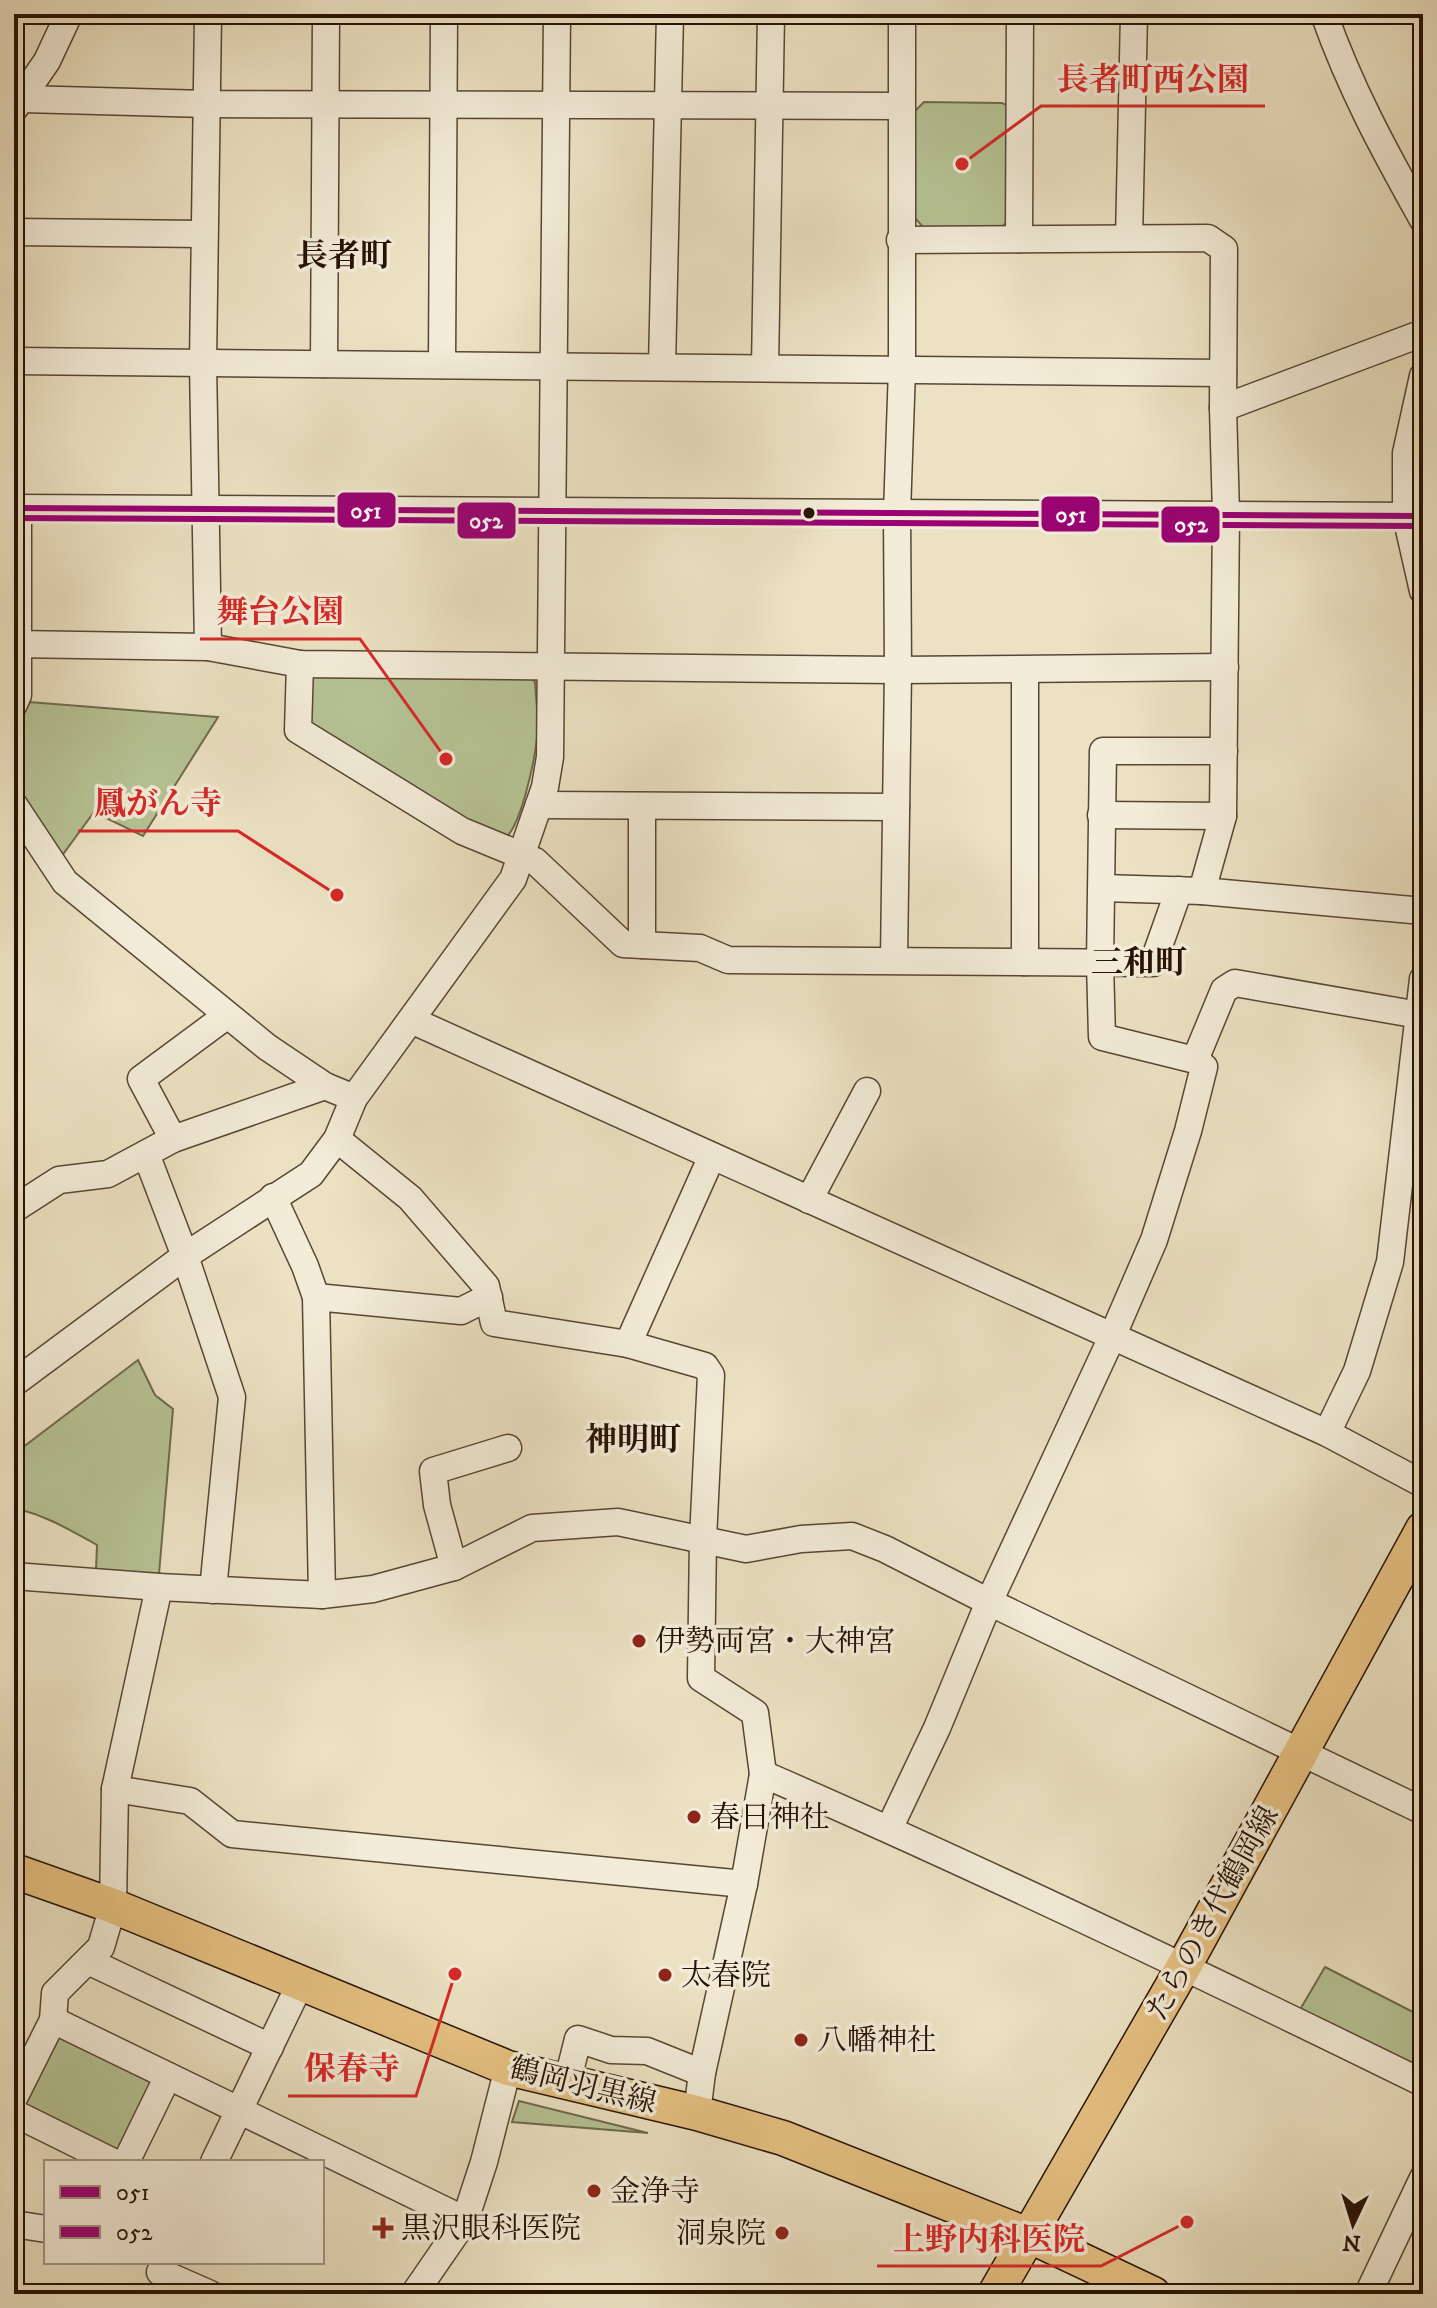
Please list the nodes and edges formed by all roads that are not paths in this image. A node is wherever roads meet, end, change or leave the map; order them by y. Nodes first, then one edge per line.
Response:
1 (69, 14) edge
2 (208, 14) edge
3 (326, 14) edge
4 (444, 14) edge
5 (557, 14) edge
6 (670, 14) edge
7 (771, 14) edge
8 (902, 14) edge
9 (1020, 14) edge
10 (1134, 14) edge
11 (1324, 14) edge
12 (19, 104) edge
13 (207, 104) junction
14 (325, 104) junction
15 (443, 104) junction
16 (556, 104) junction
17 (668, 104) junction
18 (771, 105) junction
19 (901, 106) junction
20 (1423, 220) edge
21 (14, 232) edge
22 (204, 234) junction
23 (1129, 238) junction
24 (1019, 239) junction
25 (900, 240) junction
26 (1423, 333) edge
27 (14, 361) edge
28 (203, 363) junction
29 (324, 364) junction
30 (442, 365) junction
31 (555, 366) junction
32 (662, 367) junction
33 (765, 368) junction
34 (902, 369) junction
35 (1223, 373) junction
36 (1423, 376) edge
37 (1223, 408) junction
38 (16, 508) edge
39 (206, 509) junction
40 (553, 511) junction
41 (897, 513) junction
42 (1226, 513) junction
43 (1414, 516) edge
44 (1423, 591) edge
45 (15, 644) edge
46 (208, 647) junction
47 (300, 664) junction
48 (552, 666) junction
49 (1225, 667) junction
50 (898, 670) junction
51 (1025, 670) junction
52 (14, 704) edge
53 (1224, 751) junction
54 (14, 805) edge
55 (539, 805) junction
56 (642, 806) junction
57 (896, 807) junction
58 (1101, 815) junction
59 (1223, 816) junction
60 (520, 855) junction
61 (1102, 888) junction
62 (1191, 890) junction
63 (1423, 911) edge
64 (642, 945) junction
65 (894, 960) junction
66 (1025, 962) junction
67 (1100, 963) junction
68 (1423, 979) edge
69 (1419, 1015) junction
70 (226, 1016) junction
71 (411, 1020) junction
72 (1195, 1060) junction
73 (325, 1086) junction
74 (867, 1091) dead end
75 (354, 1098) junction
76 (173, 1139) junction
77 (337, 1139) junction
78 (146, 1154) junction
79 (712, 1156) junction
80 (273, 1197) junction
81 (809, 1200) junction
82 (14, 1209) edge
83 (185, 1256) junction
84 (316, 1297) junction
85 (489, 1297) junction
86 (1112, 1337) junction
87 (628, 1344) junction
88 (14, 1383) edge
89 (1327, 1433) junction
90 (508, 1448) dead end
91 (1423, 1484) edge
92 (1423, 1529) edge
93 (703, 1539) junction
94 (454, 1567) junction
95 (14, 1576) edge
96 (159, 1587) junction
97 (213, 1590) junction
98 (322, 1595) junction
99 (989, 1602) junction
100 (1301, 1752) junction
101 (763, 1774) junction
102 (115, 1789) junction
103 (1423, 1811) edge
104 (889, 1829) junction
105 (14, 1871) edge
106 (744, 1884) junction
107 (113, 1906) junction
108 (88, 1961) junction
109 (1184, 1966) junction
110 (301, 1982) junction
111 (53, 2020) junction
112 (270, 2047) junction
113 (508, 2068) junction
114 (702, 2073) junction
115 (168, 2076) junction
116 (567, 2083) junction
117 (1423, 2083) edge
118 (14, 2098) edge
119 (239, 2111) junction
120 (14, 2113) edge
121 (697, 2113) junction
122 (109, 2160) edge
123 (127, 2160) edge
124 (215, 2160) edge
125 (1423, 2178) edge
126 (465, 2220) junction
127 (14, 2224) edge
128 (44, 2229) edge
129 (1028, 2235) junction
130 (158, 2276) edge
131 (210, 2294) edge
132 (414, 2294) edge
133 (995, 2294) edge
134 (1153, 2294) edge
135 (1368, 2294) edge

1 - 12 street
2 - 13 street
3 - 14 street
4 - 15 street
5 - 16 street
6 - 17 street
7 - 18 street
8 - 19 street
9 - 24 street
10 - 23 street
11 - 20 street
12 - 13 street
13 - 14 street
13 - 22 street
14 - 15 street
14 - 29 street
15 - 16 street
15 - 30 street
16 - 17 street
16 - 31 street
17 - 18 street
17 - 32 street
18 - 19 street
18 - 33 street
19 - 25 street
21 - 22 street
22 - 28 street
23 - 24 street
23 - 35 street
24 - 25 street
25 - 34 street
26 - 37 street
27 - 28 street
28 - 29 street
28 - 39 street
29 - 30 street
30 - 31 street
31 - 32 street
31 - 40 street
32 - 33 street
33 - 34 street
34 - 35 street
34 - 41 street
35 - 37 street
36 - 43 street
37 - 42 street
38 - 39 street
38 - 45 street
39 - 40 street
39 - 46 street
40 - 41 street
40 - 48 street
41 - 42 street
41 - 50 street
42 - 43 street
42 - 49 street
43 - 44 street
45 - 46 street
45 - 52 street
46 - 47 street
47 - 48 street
47 - 60 street
48 - 50 street
48 - 55 street
49 - 51 street
49 - 53 street
50 - 51 street
50 - 57 street
51 - 66 street
53 - 58 street
53 - 59 street
54 - 70 street
55 - 56 street
55 - 60 street
56 - 57 street
56 - 64 street
57 - 65 street
58 - 59 street
58 - 61 street
59 - 62 street
60 - 64 street
60 - 71 street
61 - 62 street
61 - 67 street
62 - 63 street
62 - 67 street
64 - 65 street
65 - 66 street
66 - 67 street
67 - 72 street
68 - 69 street
69 - 72 street
69 - 89 street
70 - 73 street
70 - 76 street
71 - 75 street
71 - 79 street
72 - 86 street
73 - 75 street
73 - 76 street
74 - 81 street
75 - 77 street
76 - 78 street
77 - 80 street
77 - 85 street
78 - 82 street
78 - 83 street
79 - 81 street
79 - 87 street
80 - 83 street
80 - 84 street
81 - 86 street
83 - 88 street
83 - 97 street
84 - 85 street
84 - 98 street
85 - 87 street
86 - 89 street
86 - 99 street
87 - 93 street
89 - 91 street
90 - 94 street
92 - 100 main road, たらのき代鶴岡線
93 - 94 street
93 - 99 street
93 - 101 street
94 - 98 street
95 - 96 street
96 - 97 street
96 - 102 street
97 - 98 street
99 - 100 street
99 - 104 street
100 - 103 street
100 - 109 main road, たらのき代鶴岡線
101 - 104 street
101 - 106 street
102 - 106 street
102 - 107 street
104 - 109 street
105 - 107 main road, 鶴岡羽黒線
106 - 114 street
107 - 108 street
107 - 110 main road, 鶴岡羽黒線
108 - 111 street
108 - 112 street
109 - 117 street
109 - 129 main road, たらのき代鶴岡線
110 - 112 street
110 - 113 main road, 鶴岡羽黒線
111 - 115 street
111 - 118 street
112 - 119 street
113 - 116 main road, 鶴岡羽黒線
113 - 126 street
114 - 116 street
114 - 121 street
115 - 119 street
115 - 123 street
116 - 121 main road, 鶴岡羽黒線
119 - 124 street
119 - 126 street
120 - 122 street
121 - 129 main road, 鶴岡羽黒線
125 - 135 street
126 - 132 street
127 - 128 street
129 - 133 main road, たらのき代鶴岡線
129 - 134 main road, 鶴岡羽黒線
130 - 131 street

